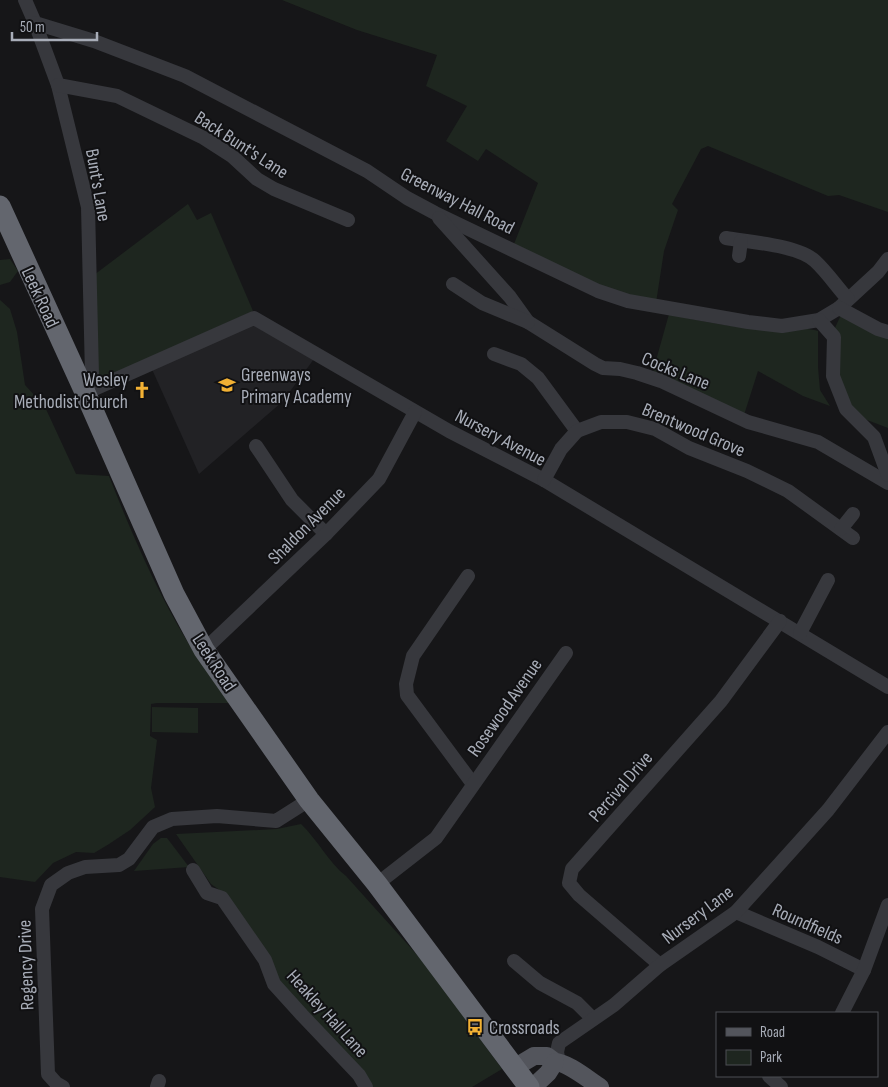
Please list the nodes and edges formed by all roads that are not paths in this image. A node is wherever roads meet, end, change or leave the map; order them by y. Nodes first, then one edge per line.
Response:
1 (25, 0) edge
2 (35, 23) junction
3 (58, 85) junction
4 (0, 206) edge
5 (435, 213) junction
6 (348, 220) dead end
7 (726, 238) dead end
8 (741, 240) junction
9 (739, 256) dead end
10 (888, 259) edge
11 (453, 284) dead end
12 (844, 304) junction
13 (819, 320) junction
14 (528, 322) junction
15 (888, 332) edge
16 (494, 354) dead end
17 (89, 390) junction
18 (415, 412) junction
19 (577, 432) junction
20 (256, 446) dead end
21 (888, 475) edge
22 (544, 480) junction
23 (888, 483) edge
24 (853, 514) dead end
25 (841, 529) junction
26 (326, 534) junction
27 (853, 538) dead end
28 (468, 576) dead end
29 (828, 580) dead end
30 (780, 621) junction
31 (800, 633) junction
32 (204, 650) junction
33 (566, 653) dead end
34 (888, 686) edge
35 (888, 732) edge
36 (473, 784) junction
37 (309, 800) junction
38 (193, 870) dead end
39 (377, 884) junction
40 (888, 905) edge
41 (736, 912) junction
42 (514, 962) dead end
43 (660, 965) junction
44 (864, 970) junction
45 (843, 1012) edge
46 (594, 1019) junction
47 (557, 1062) junction
48 (514, 1068) junction
49 (770, 1077) edge
50 (63, 1087) edge
51 (366, 1087) edge
52 (529, 1087) edge
53 (534, 1087) edge
54 (600, 1087) edge
55 (781, 1087) edge

1 - 2 street
2 - 3 street, Bunt's Lane
2 - 5 street, Greenway Hall Road
3 - 6 street, Back Bunt's Lane
3 - 17 street, Bunt's Lane
4 - 17 highway, Leek Road
5 - 13 street, Greenway Hall Road
5 - 14 street, Cocks Lane
7 - 8 street
8 - 9 street
8 - 12 street
10 - 12 street, Greenway Hall Road
11 - 14 street
12 - 13 street, Greenway Hall Road
12 - 15 street
13 - 21 street
14 - 23 street, Cocks Lane
16 - 19 street
17 - 18 street, Nursery Avenue
17 - 32 highway, Leek Road
18 - 22 street, Nursery Avenue
18 - 26 street, Shaldon Avenue
19 - 22 street, Brentwood Grove
19 - 25 street, Brentwood Grove
20 - 26 street
22 - 30 street, Nursery Avenue
24 - 25 street
25 - 27 street, Brentwood Grove
26 - 32 street, Shaldon Avenue
28 - 36 street, Rosewood Avenue
29 - 31 street
30 - 31 street, Nursery Avenue
30 - 43 street, Percival Drive
31 - 34 street, Nursery Avenue
32 - 37 highway, Leek Road
33 - 36 street, Rosewood Avenue
35 - 41 street, Nursery Lane
36 - 39 street, Rosewood Avenue
37 - 39 highway, Leek Road
37 - 50 street, Regency Drive
38 - 51 street, Heakley Hall Lane
39 - 48 highway, Leek Road
40 - 44 street
41 - 43 street, Nursery Lane
41 - 44 street, Roundfields
42 - 46 street
43 - 46 street, Nursery Lane
44 - 45 street
46 - 47 street, Nursery Lane
47 - 48 main road
47 - 53 main road
47 - 54 main road
48 - 52 highway, Leek Road
49 - 55 street

